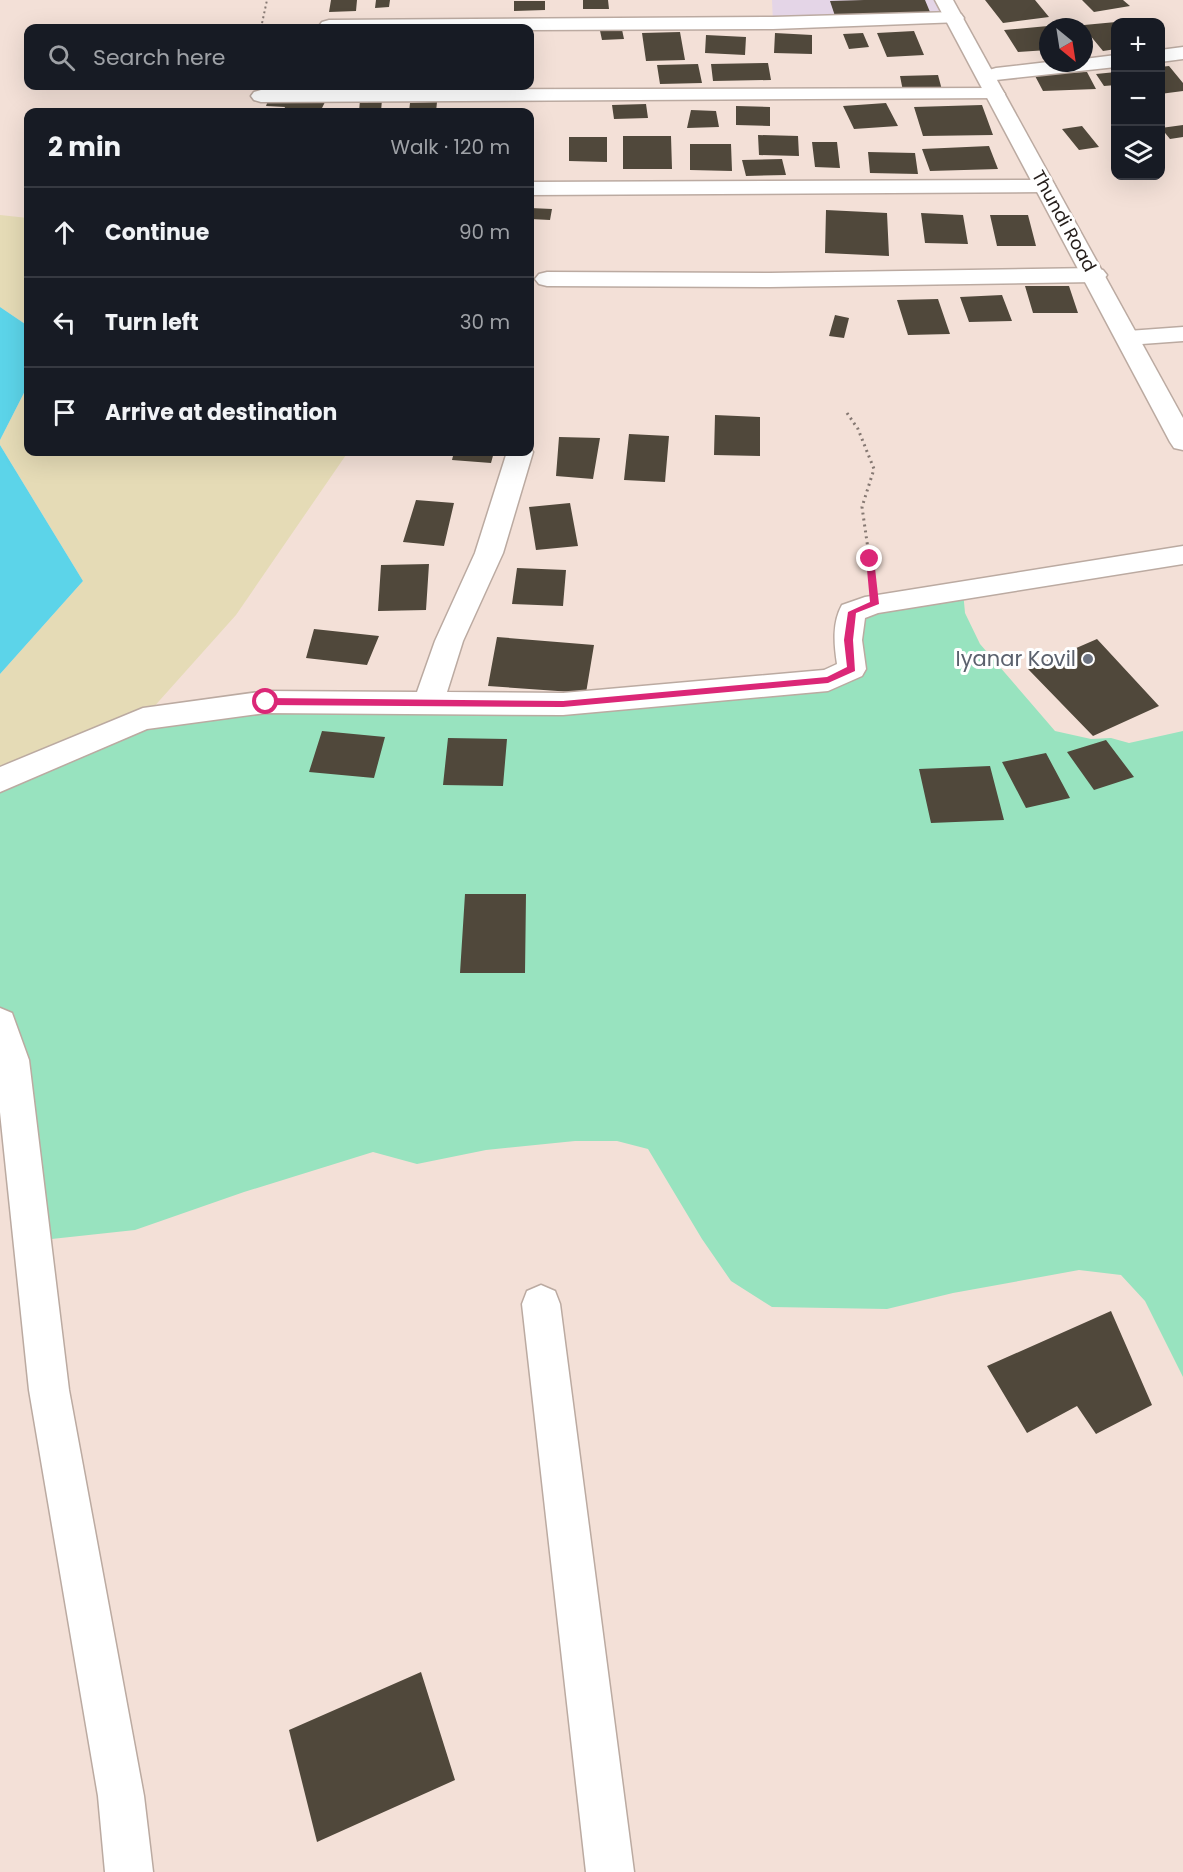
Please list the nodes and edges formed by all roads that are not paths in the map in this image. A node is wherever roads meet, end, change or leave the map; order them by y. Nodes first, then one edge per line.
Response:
1 (949, 9) edge
2 (534, 25) edge
3 (1183, 53) edge
4 (1165, 55) edge
5 (1111, 62) edge
6 (996, 84) junction
7 (261, 96) dead end
8 (1044, 186) junction
9 (534, 189) edge
10 (1095, 275) junction
11 (547, 279) dead end
12 (1183, 334) edge
13 (1128, 338) junction
14 (1183, 442) edge
15 (519, 456) edge
16 (1183, 555) edge
17 (428, 704) junction
18 (0, 780) edge
19 (0, 1023) edge
20 (541, 1304) dead end
21 (129, 1872) edge
22 (610, 1872) edge

1 - 2 street
1 - 6 street, Thundi Road
3 - 4 street
5 - 6 street
6 - 7 street
6 - 8 street, Thundi Road
8 - 9 street
8 - 10 street, Thundi Road
10 - 11 street
10 - 13 street, Thundi Road
12 - 13 street
13 - 14 street, Thundi Road
15 - 17 street
16 - 17 street
17 - 18 street
19 - 21 street
20 - 22 street

